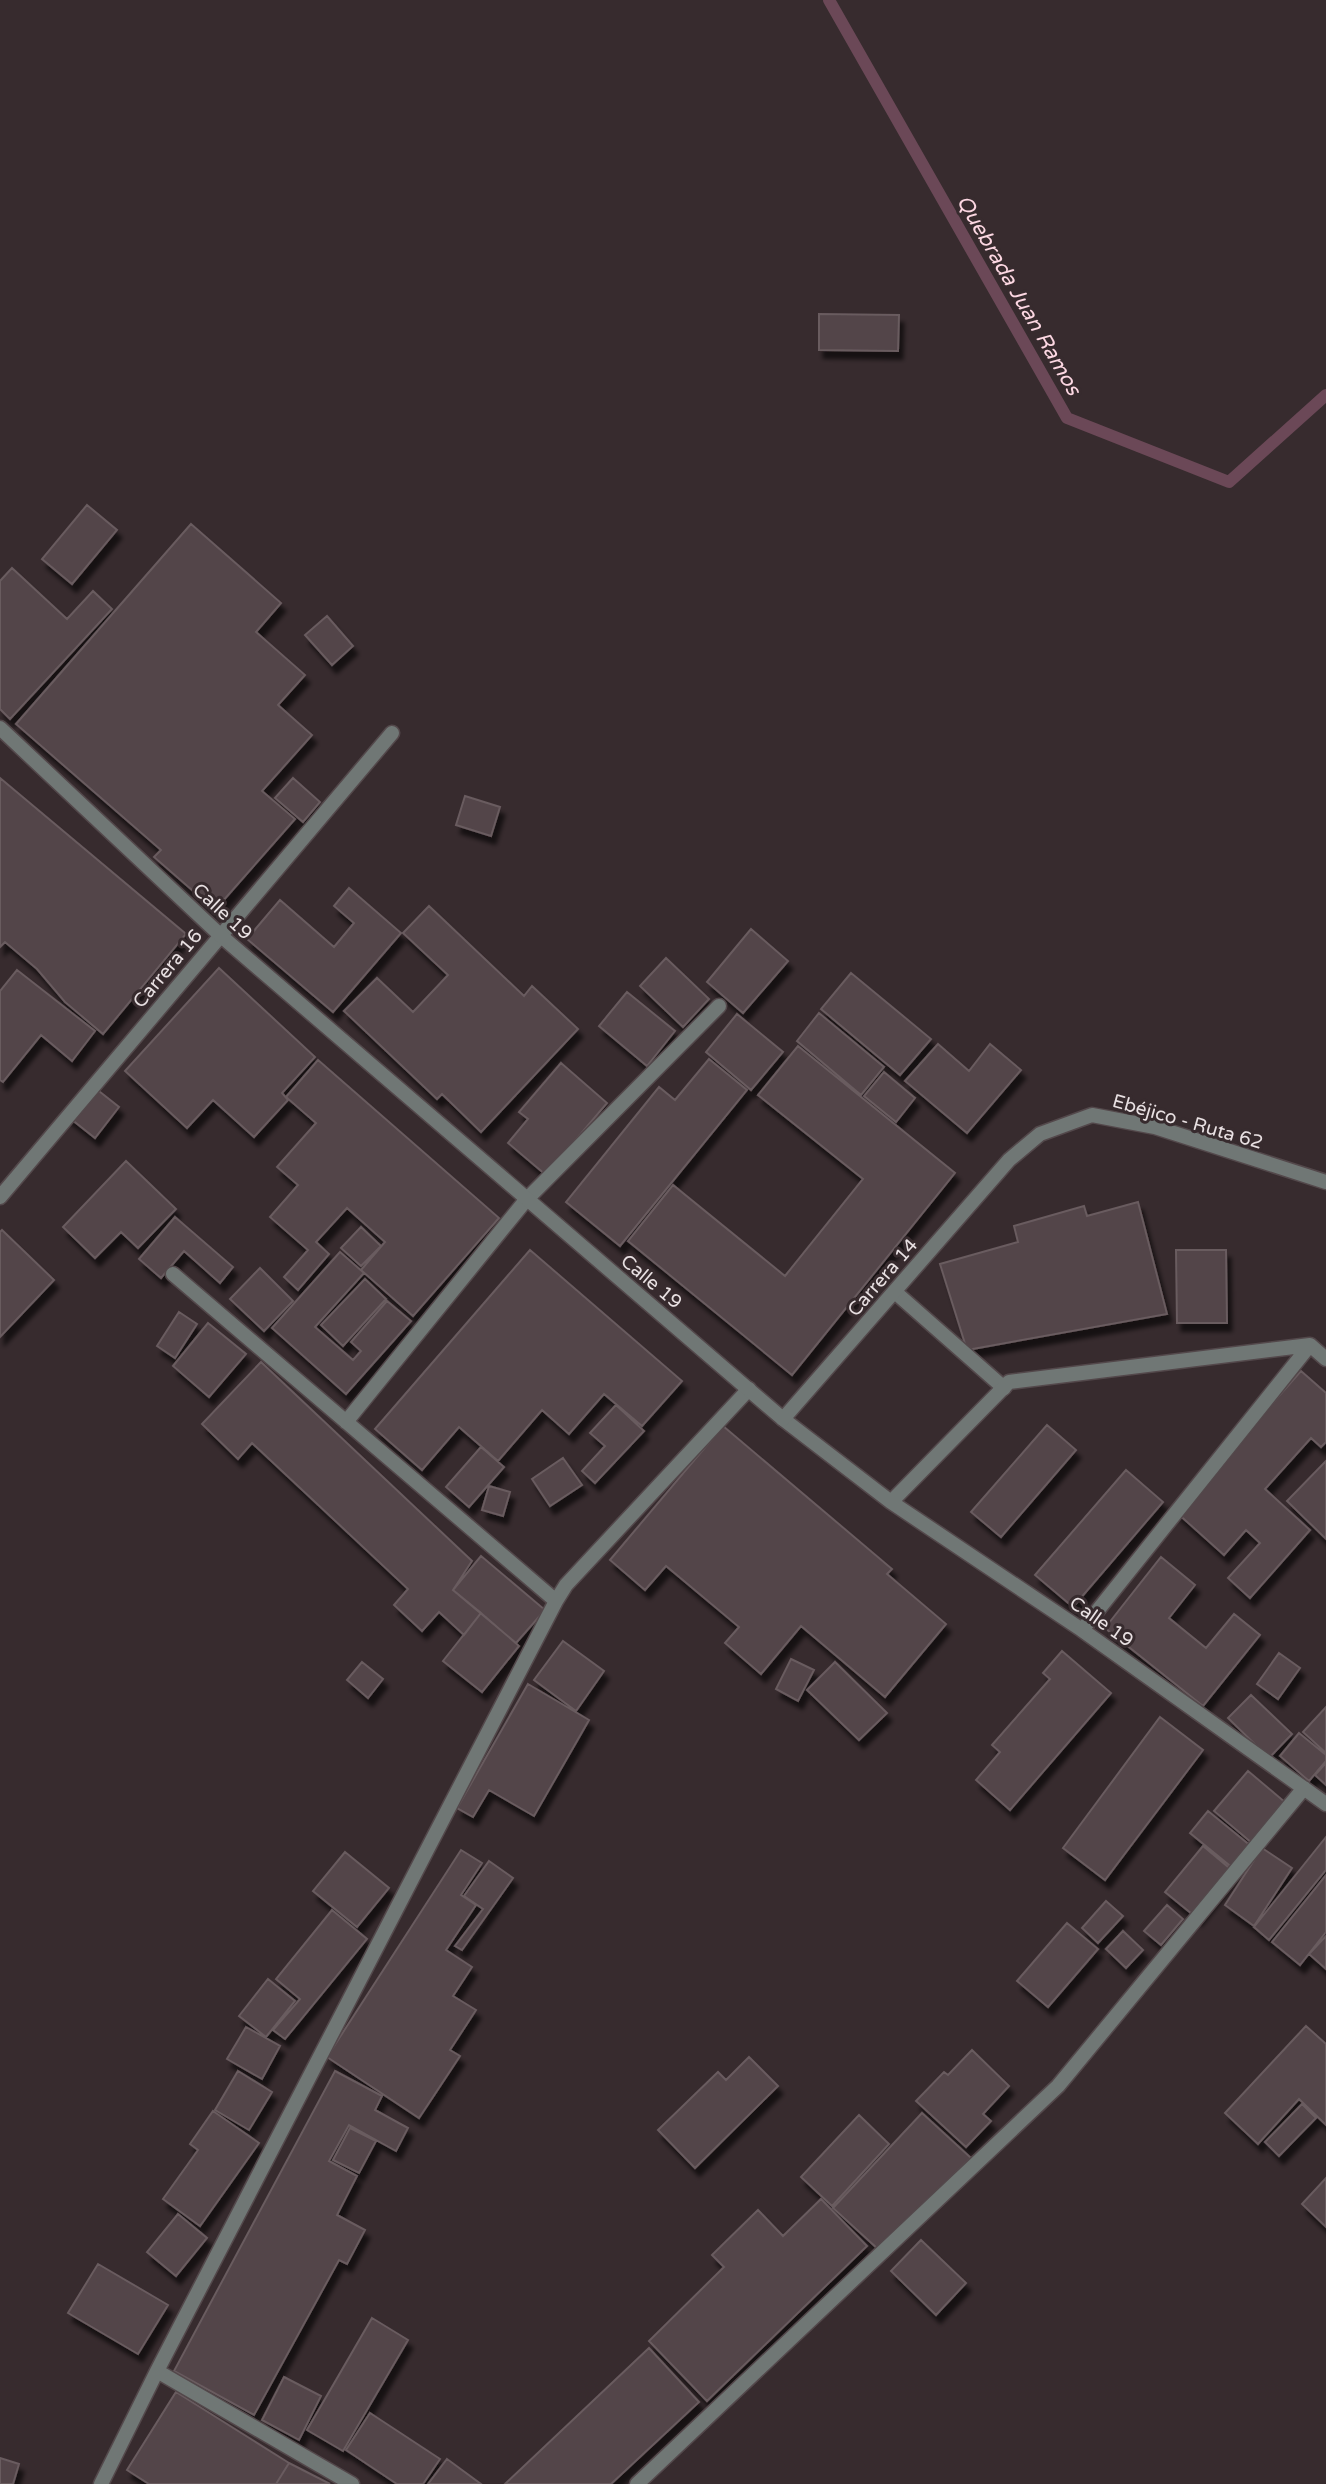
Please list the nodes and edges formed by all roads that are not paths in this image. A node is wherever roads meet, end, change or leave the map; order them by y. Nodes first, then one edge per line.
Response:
1 (0, 728) edge
2 (392, 733) dead end
3 (220, 935) junction
4 (719, 1006) dead end
5 (1009, 1160) joint
6 (1326, 1182) edge
7 (0, 1197) edge
8 (526, 1200) junction
9 (173, 1274) dead end
10 (895, 1292) junction
11 (1310, 1345) junction
12 (1326, 1359) edge
13 (1004, 1388) junction
14 (749, 1389) junction
15 (783, 1419) junction
16 (346, 1422) junction
17 (891, 1502) junction
18 (556, 1601) junction
19 (1082, 1630) junction
20 (1304, 1788) junction
21 (1326, 1804) edge
22 (157, 2371) junction
23 (102, 2484) edge
24 (352, 2484) edge
25 (637, 2484) edge

1 - 3 street, Calle 19
2 - 3 street, Carrera 16
3 - 7 street, Carrera 16
3 - 8 street, Calle 19
4 - 8 street
5 - 6 street, Ebéjico - Ruta 62
5 - 10 street, Carrera 14
8 - 14 street, Calle 19
8 - 16 street
9 - 16 street
10 - 13 street
10 - 15 street, Carrera 14
11 - 12 street
11 - 13 street
11 - 19 street
13 - 17 street
14 - 15 street, Calle 19
14 - 18 street
15 - 17 street, Calle 19
16 - 18 street
17 - 19 street, Calle 19
18 - 22 street
19 - 20 street, Calle 19
20 - 21 street, Calle 19
20 - 25 street
22 - 23 street
22 - 24 street

